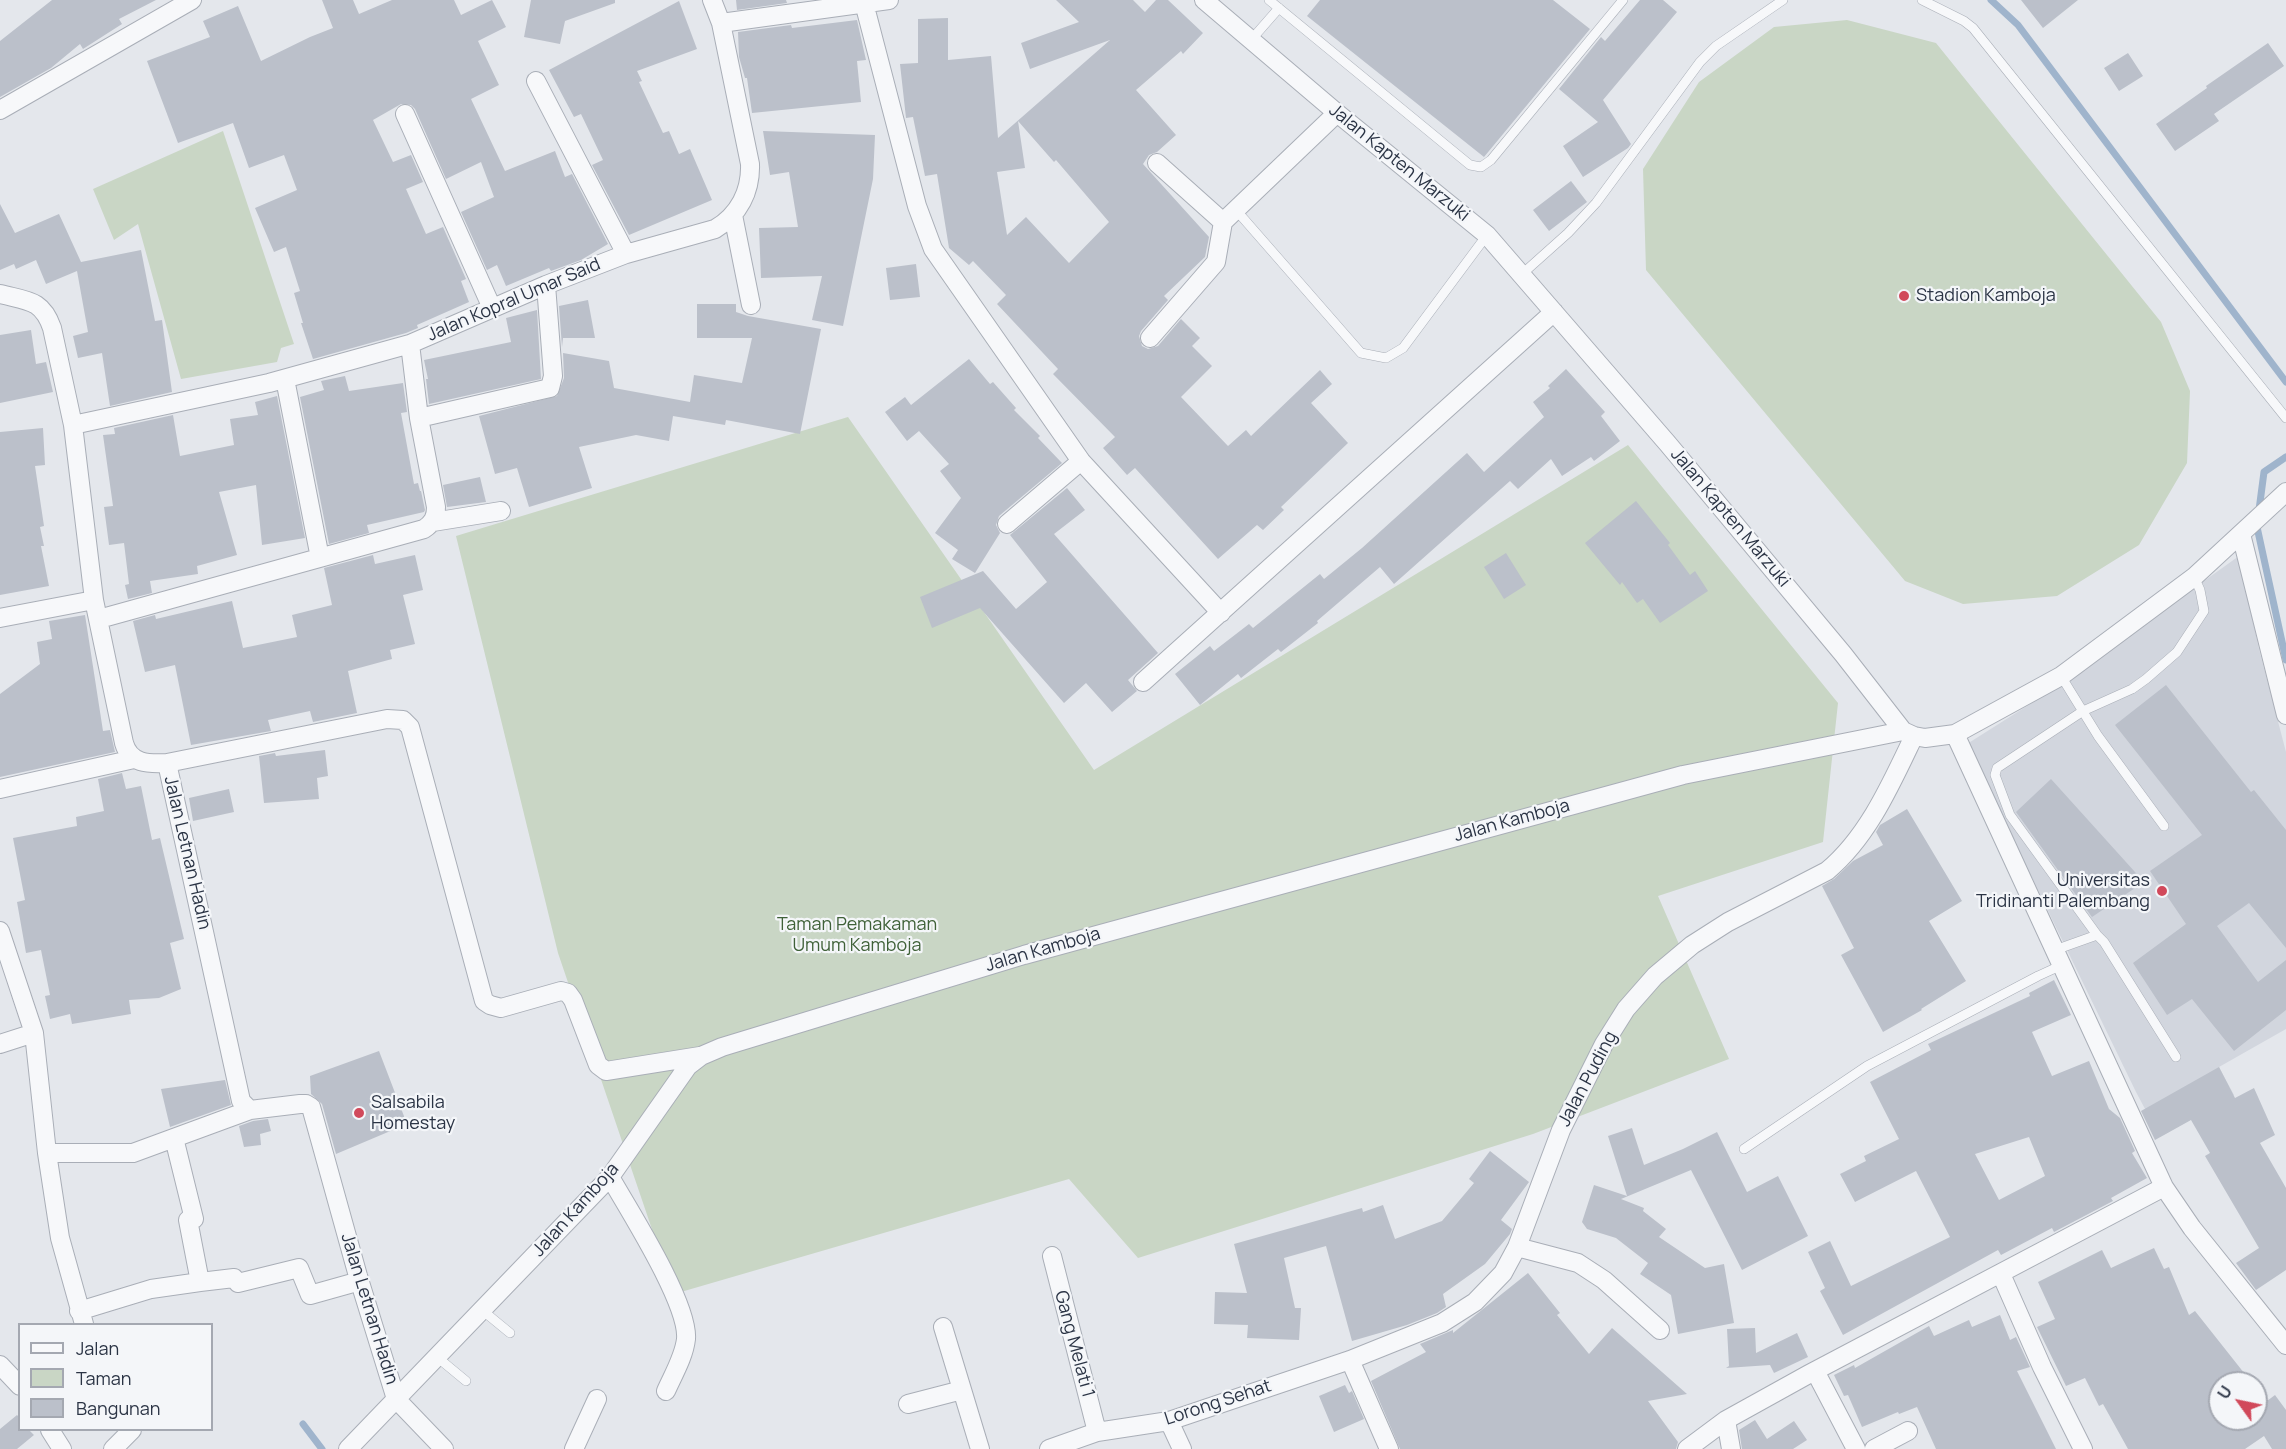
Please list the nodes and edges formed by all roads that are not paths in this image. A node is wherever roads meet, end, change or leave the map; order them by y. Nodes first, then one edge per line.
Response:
1 (192, 0) edge
2 (712, 0) edge
3 (889, 0) edge
4 (1204, 0) edge
5 (1269, 0) edge
6 (1623, 0) edge
7 (1784, 0) edge
8 (1922, 0) edge
9 (864, 3) junction
10 (1279, 8) junction
11 (721, 23) junction
12 (1251, 40) junction
13 (536, 81) dead end
14 (0, 110) edge
15 (1337, 113) junction
16 (405, 114) dead end
17 (1157, 163) dead end
18 (733, 215) junction
19 (1230, 216) junction
20 (1487, 235) junction
21 (626, 254) junction
22 (1521, 274) junction
23 (546, 285) junction
24 (0, 294) edge
25 (751, 305) dead end
26 (492, 308) junction
27 (1554, 312) junction
28 (1150, 338) dead end
29 (410, 344) junction
30 (285, 379) junction
31 (418, 418) junction
32 (2286, 418) edge
33 (73, 425) junction
34 (1081, 461) junction
35 (2286, 492) edge
36 (501, 511) dead end
37 (433, 522) junction
38 (1007, 524) dead end
39 (2245, 531) junction
40 (320, 558) junction
41 (2194, 577) junction
42 (94, 600) junction
43 (1221, 613) junction
44 (0, 618) edge
45 (99, 619) junction
46 (2061, 676) junction
47 (1143, 682) dead end
48 (2083, 711) junction
49 (2286, 715) edge
50 (1909, 734) junction
51 (1955, 734) junction
52 (134, 759) junction
53 (167, 763) junction
54 (0, 789) edge
55 (2164, 826) dead end
56 (0, 931) edge
57 (2097, 935) junction
58 (2059, 958) junction
59 (34, 1033) junction
60 (0, 1044) edge
61 (700, 1056) junction
62 (2176, 1057) dead end
63 (250, 1110) junction
64 (174, 1138) junction
65 (1744, 1149) dead end
66 (47, 1153) junction
67 (610, 1177) junction
68 (2164, 1187) junction
69 (1517, 1247) junction
70 (1052, 1256) dead end
71 (2001, 1274) junction
72 (360, 1281) junction
73 (200, 1282) junction
74 (482, 1310) junction
75 (82, 1318) edge
76 (943, 1327) dead end
77 (1660, 1330) dead end
78 (510, 1333) dead end
79 (2286, 1345) edge
80 (437, 1357) junction
81 (1350, 1360) junction
82 (0, 1365) edge
83 (1815, 1371) junction
84 (466, 1381) dead end
85 (18, 1384) edge
86 (666, 1390) dead end
87 (962, 1390) junction
88 (396, 1399) junction
89 (597, 1400) dead end
90 (908, 1404) dead end
91 (1726, 1420) junction
92 (1169, 1421) junction
93 (51, 1431) edge
94 (131, 1431) edge
95 (1908, 1431) dead end
96 (1097, 1432) junction
97 (62, 1449) edge
98 (112, 1449) edge
99 (348, 1449) edge
100 (444, 1449) edge
101 (574, 1449) edge
102 (980, 1449) edge
103 (1048, 1449) edge
104 (1182, 1449) edge
105 (1389, 1449) edge
106 (1687, 1449) edge
107 (1731, 1449) edge
108 (1856, 1449) edge
109 (1874, 1449) edge
110 (2083, 1449) edge

1 - 14 street
2 - 11 street, Jalan Kopral Umar Said
3 - 9 street
4 - 12 street, Jalan Kapten Marzuki
5 - 10 lane
6 - 10 lane
7 - 22 lane
8 - 32 lane
9 - 11 street
9 - 34 street
10 - 12 lane
11 - 18 street, Jalan Kopral Umar Said
12 - 15 street, Jalan Kapten Marzuki
13 - 21 street
15 - 19 street
15 - 20 street, Jalan Kapten Marzuki
16 - 26 street
17 - 19 street
18 - 21 street, Jalan Kopral Umar Said
18 - 25 street
19 - 20 lane
19 - 28 street
20 - 22 street, Jalan Kapten Marzuki
21 - 23 street, Jalan Kopral Umar Said
22 - 27 street, Jalan Kapten Marzuki
23 - 26 street, Jalan Kopral Umar Said
23 - 31 street
24 - 33 street
26 - 29 street, Jalan Kopral Umar Said
27 - 43 street
27 - 50 street, Jalan Kapten Marzuki
29 - 30 street, Jalan Kopral Umar Said
29 - 31 street
30 - 33 street, Jalan Kopral Umar Said
30 - 40 street
31 - 37 street
33 - 42 street
34 - 38 street
34 - 43 street
35 - 39 street
36 - 37 street
37 - 40 street
39 - 41 street
39 - 49 street
40 - 45 street
41 - 46 street
41 - 48 lane
42 - 44 street
42 - 45 street
43 - 47 street
45 - 52 street
46 - 48 lane
46 - 51 street
48 - 55 lane
48 - 57 lane
50 - 51 street
50 - 61 street, Jalan Kamboja
50 - 69 street, Jalan Puding
51 - 58 street
52 - 53 street, Jalan Letnan Hadin
52 - 54 street
53 - 61 street
53 - 63 street, Jalan Letnan Hadin
56 - 59 street
57 - 58 lane
57 - 62 lane
58 - 65 lane
58 - 68 street
59 - 60 street
59 - 66 street
61 - 67 street, Jalan Kamboja
63 - 64 street
63 - 72 street, Jalan Letnan Hadin
64 - 66 street
64 - 73 street
66 - 75 street
67 - 74 street, Jalan Kamboja
67 - 86 street
68 - 71 street
68 - 79 street
69 - 77 street
69 - 81 street, Jalan Puding
70 - 96 street, Gang Melati 1
71 - 83 street
71 - 110 street
72 - 73 street
72 - 88 street, Jalan Letnan Hadin
73 - 75 street
74 - 78 lane
74 - 80 street, Jalan Kamboja
76 - 87 street
80 - 84 lane
80 - 88 street, Jalan Kamboja
81 - 92 street, Lorong Sehat
81 - 105 street
82 - 85 street
83 - 91 street
83 - 108 street
87 - 90 street
87 - 102 street
88 - 99 street, Jalan Kamboja
88 - 100 street
89 - 101 street
91 - 106 street
91 - 107 street
92 - 96 street, Lorong Sehat
92 - 104 street
93 - 97 street
94 - 98 street
95 - 109 street
96 - 103 street, Lorong Sehat

